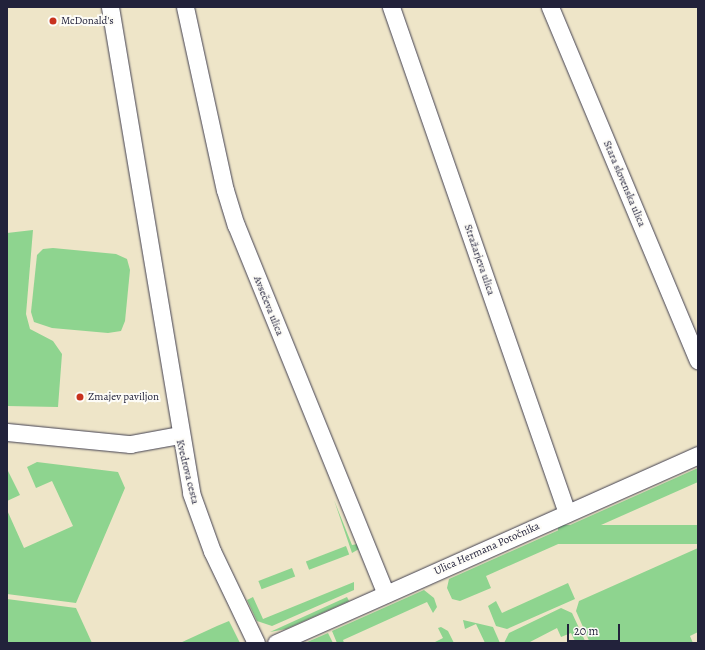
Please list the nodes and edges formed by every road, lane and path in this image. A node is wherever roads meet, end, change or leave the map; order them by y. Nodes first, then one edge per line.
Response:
1 (110, 7) edge
2 (185, 7) edge
3 (391, 7) edge
4 (550, 7) edge
5 (698, 360) edge
6 (7, 432) edge
7 (180, 435) junction
8 (698, 455) edge
9 (567, 513) junction
10 (386, 594) junction
11 (256, 643) edge
12 (276, 643) edge

1 - 7 street
2 - 10 street, Avsečeva ulica
3 - 9 street, Stražarjeva ulica
4 - 5 street, Stara slovenska ulica
6 - 7 street, Kvedrova cesta
7 - 11 street, Kvedrova cesta
8 - 9 street, Ulica Hermana Potočnika
9 - 10 street, Ulica Hermana Potočnika
10 - 12 street, Ulica Hermana Potočnika

